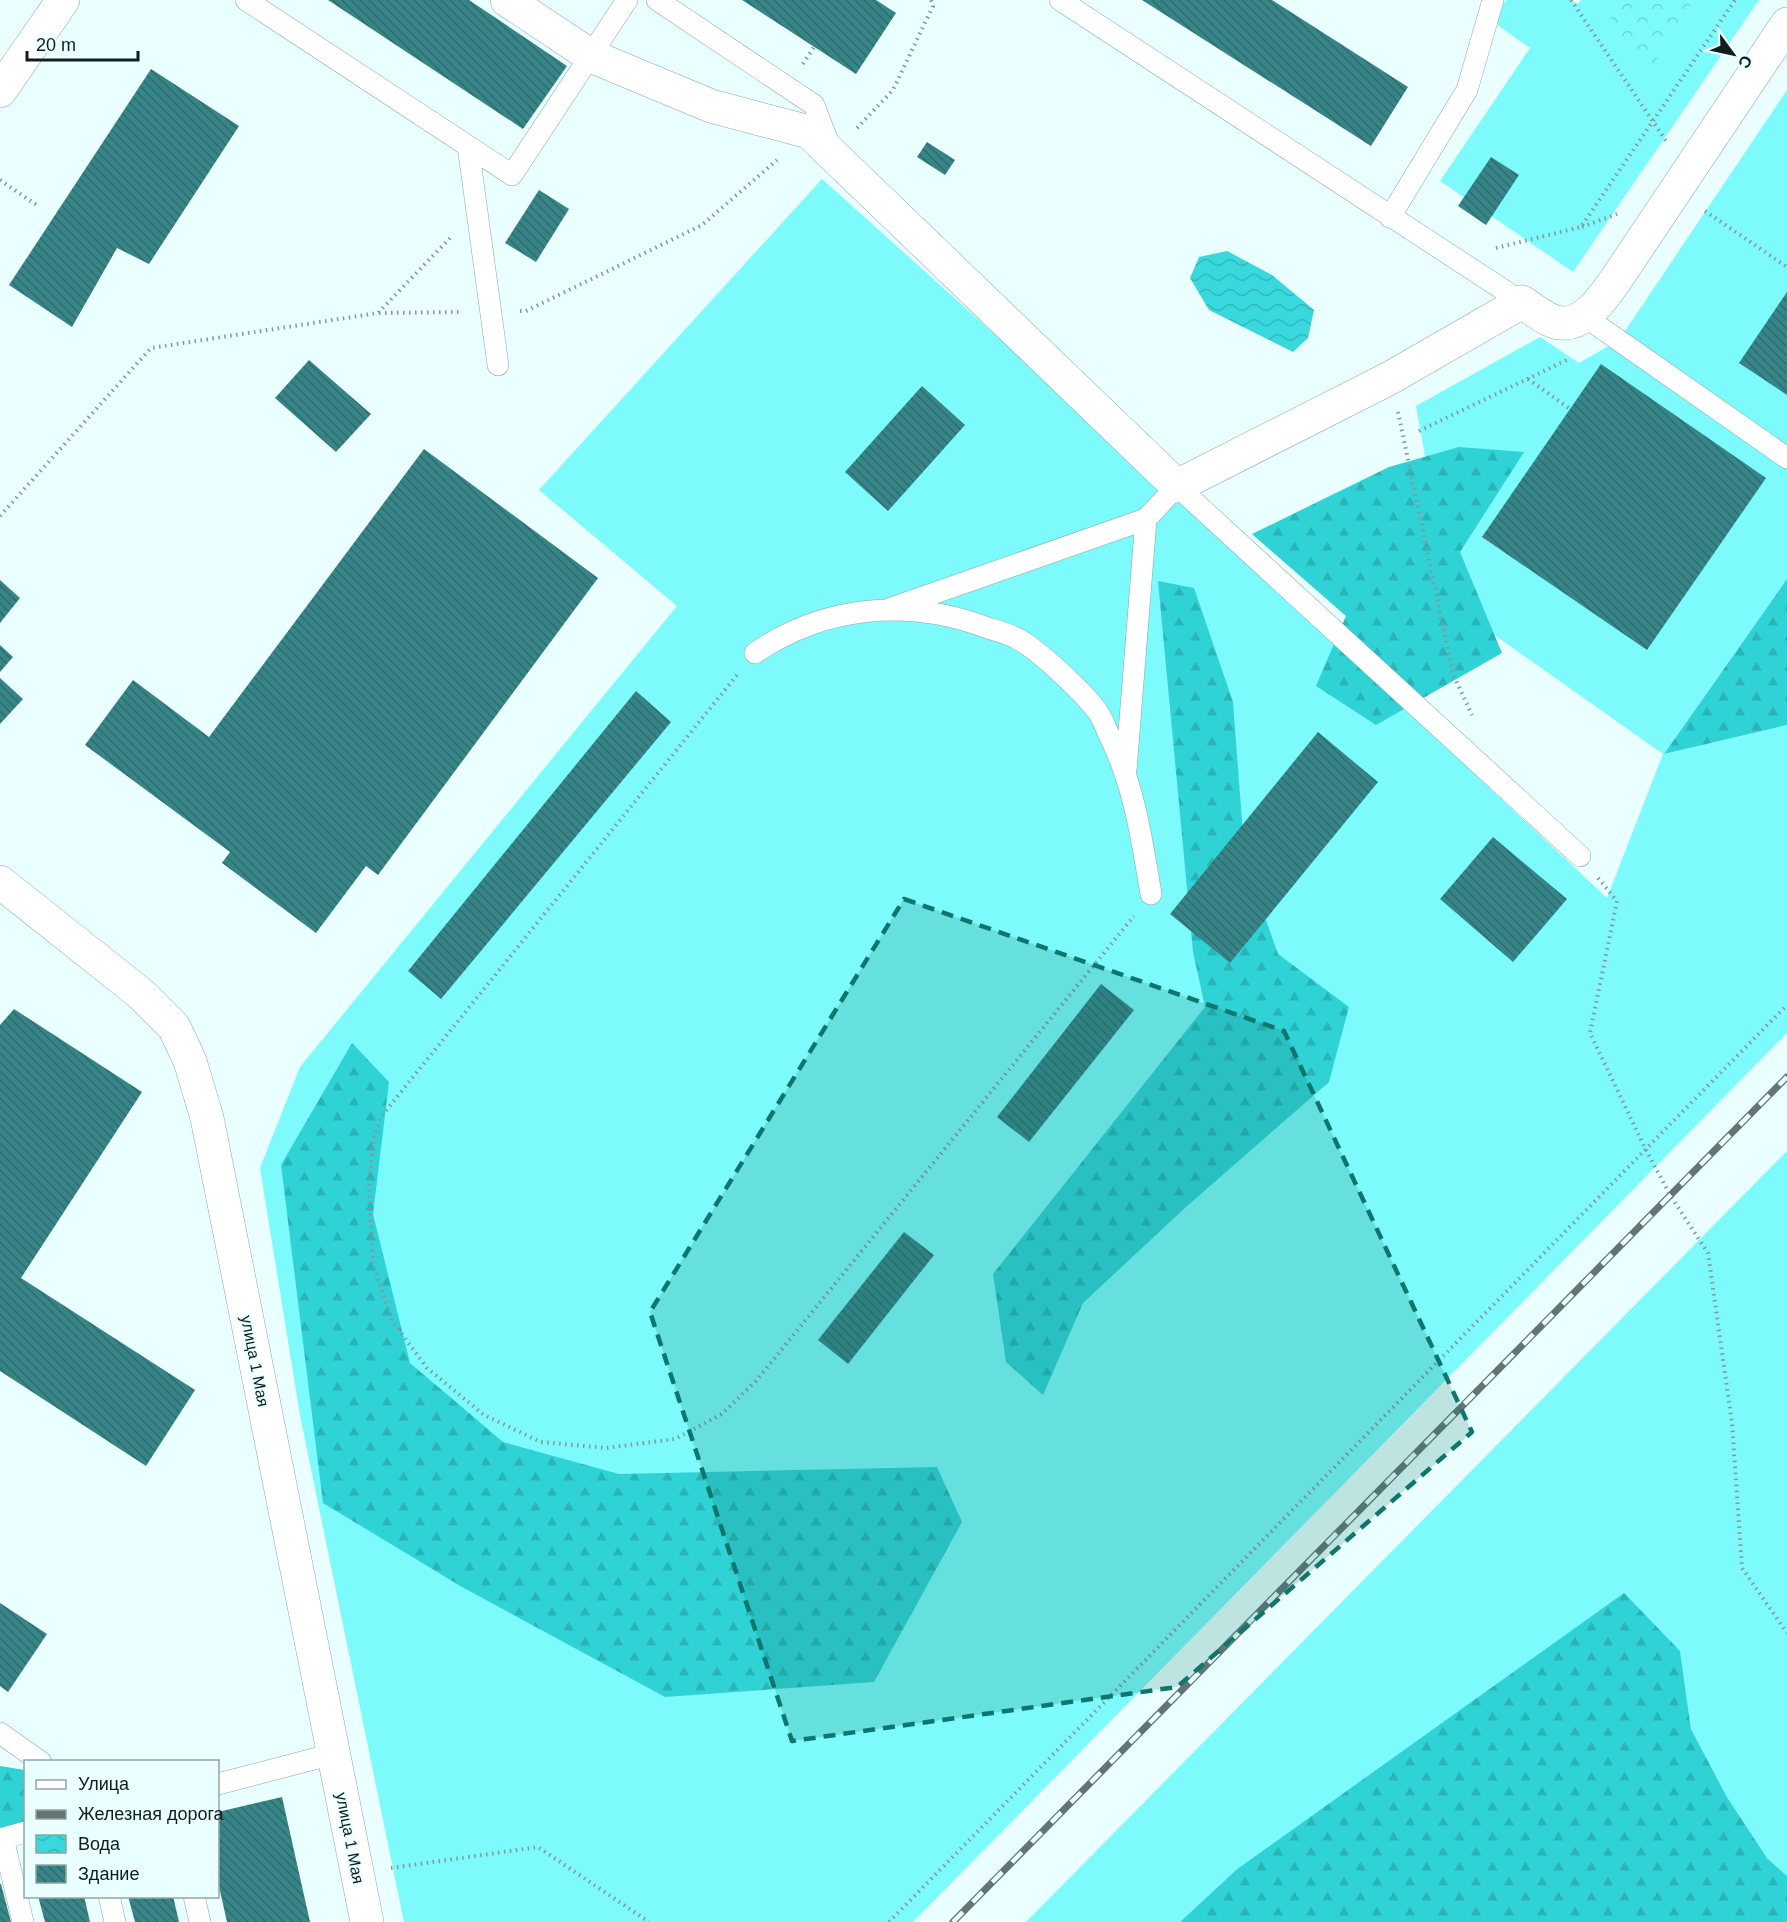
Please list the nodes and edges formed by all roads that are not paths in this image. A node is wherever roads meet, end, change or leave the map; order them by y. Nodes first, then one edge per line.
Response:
1 (63, 0) edge
2 (246, 0) edge
3 (507, 0) edge
4 (627, 0) edge
5 (657, 0) edge
6 (1060, 0) edge
7 (1492, 0) edge
8 (1787, 24) edge
9 (591, 56) junction
10 (0, 91) edge
11 (820, 143) junction
12 (468, 146) junction
13 (1390, 217) junction
14 (1522, 302) junction
15 (1568, 319) junction
16 (498, 365) dead end
17 (1787, 458) edge
18 (1177, 486) junction
19 (1146, 519) junction
20 (889, 609) junction
21 (755, 653) road end
22 (1126, 771) junction
23 (1580, 856) road end
24 (0, 882) edge
25 (1151, 894) road end
26 (0, 1733) edge
27 (333, 1754) junction
28 (40, 1760) edge
29 (219, 1784) edge
30 (24, 1832) edge
31 (2, 1838) edge
32 (109, 1898) edge
33 (194, 1898) edge
34 (23, 1922) edge
35 (115, 1922) edge
36 (200, 1922) edge
37 (367, 1922) edge

1 - 10 street
2 - 12 lane
3 - 9 street
4 - 9 lane
5 - 11 lane
6 - 13 lane
7 - 13 lane
8 - 15 street
9 - 11 street
9 - 12 lane
11 - 18 street
12 - 16 lane
13 - 14 lane
14 - 15 street
14 - 18 street
15 - 17 lane
18 - 19 lane
18 - 23 lane
19 - 20 lane
19 - 22 lane
20 - 21 lane
20 - 22 lane
22 - 25 lane
24 - 27 street, улица 1 Мая
26 - 28 lane
27 - 29 lane
27 - 37 street, улица 1 Мая
30 - 31 lane
31 - 34 lane
32 - 35 lane
33 - 36 lane

